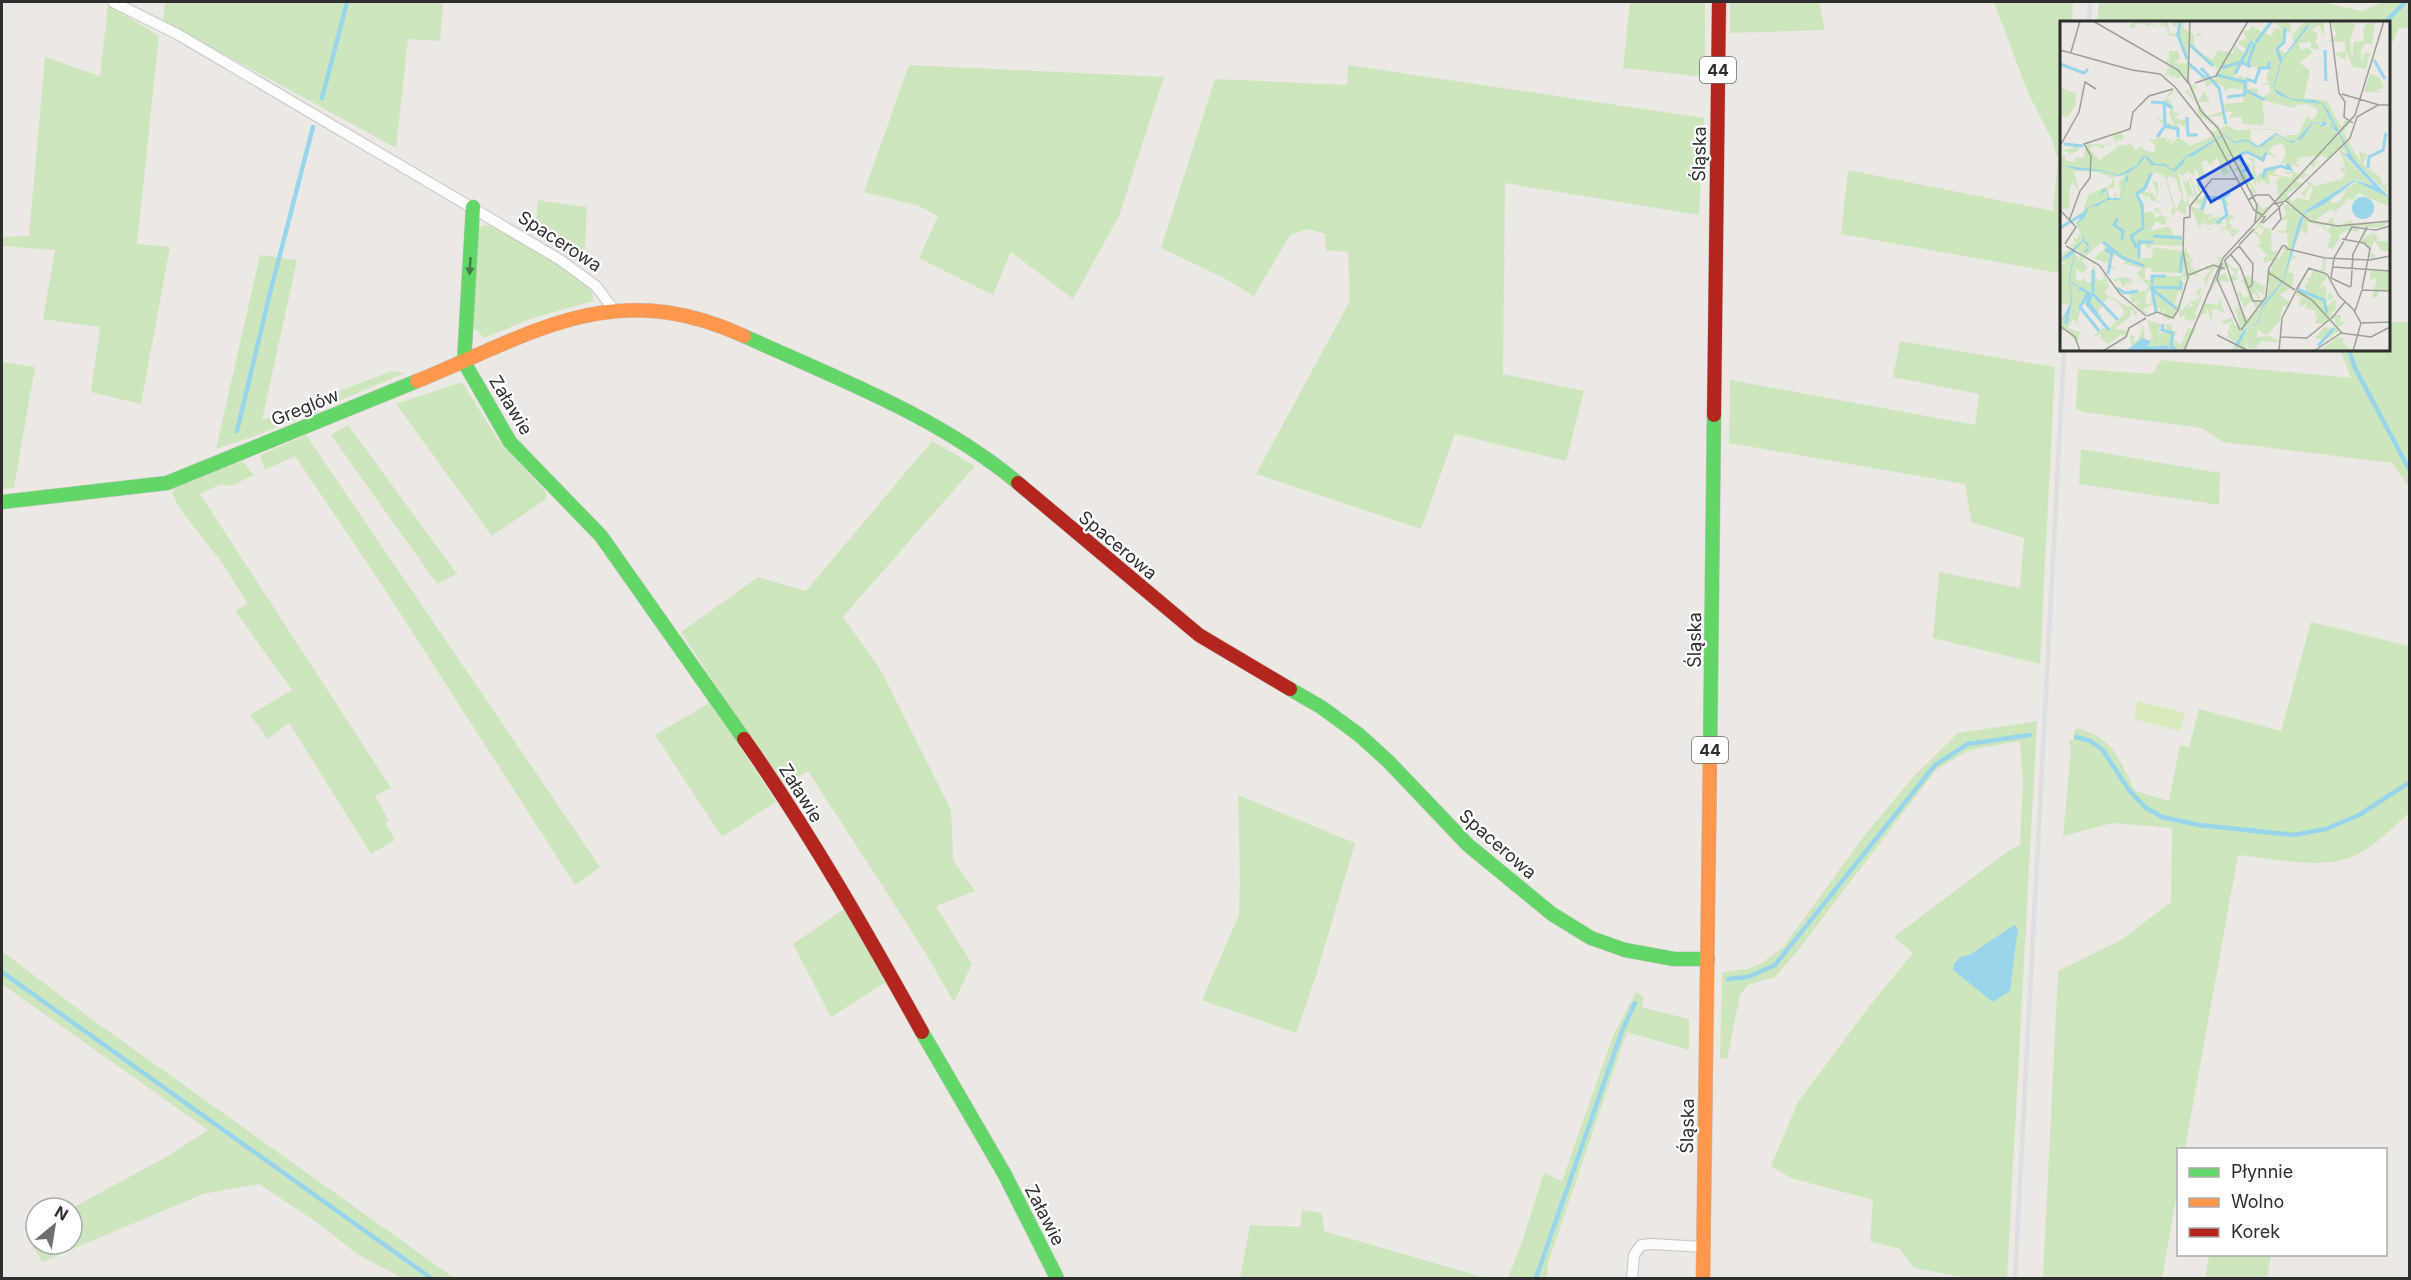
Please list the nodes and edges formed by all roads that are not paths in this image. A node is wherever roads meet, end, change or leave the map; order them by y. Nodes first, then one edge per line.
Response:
1 (113, 2) edge
2 (1719, 2) edge
3 (473, 207) junction
4 (614, 310) junction
5 (464, 362) junction
6 (2, 502) edge
7 (1708, 959) junction
8 (1703, 1247) junction
9 (1057, 1278) edge
10 (1632, 1278) edge
11 (1703, 1278) edge

1 - 3 street, Spacerowa
2 - 7 street, Śląska / 44
3 - 4 street, Spacerowa
3 -> 5 street
4 - 5 street, Greglów
4 - 7 street, Spacerowa
5 - 6 street, Greglów
5 - 9 street, Załawie
7 - 8 street, Śląska / 44
8 - 10 street
8 - 11 street, Śląska / 44

